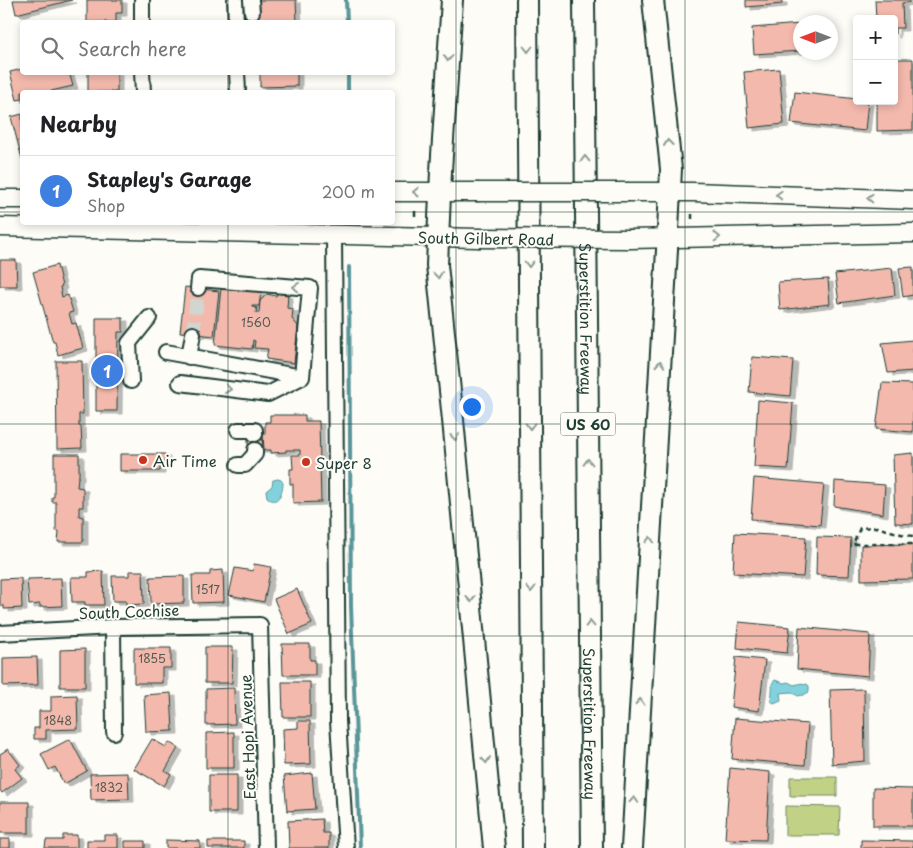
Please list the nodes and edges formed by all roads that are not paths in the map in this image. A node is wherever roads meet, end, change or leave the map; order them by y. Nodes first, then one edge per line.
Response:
1 (142, 0) edge
2 (235, 0) edge
3 (452, 0) edge
4 (527, 0) edge
5 (584, 0) edge
6 (653, 0) edge
7 (142, 20) edge
8 (236, 20) edge
9 (142, 75) edge
10 (237, 75) edge
11 (143, 90) edge
12 (238, 90) edge
13 (395, 192) edge
14 (440, 192) junction
15 (670, 192) junction
16 (0, 199) edge
17 (20, 199) edge
18 (913, 200) edge
19 (0, 227) edge
20 (913, 233) edge
21 (334, 235) junction
22 (438, 238) junction
23 (668, 238) junction
24 (198, 288) dead end
25 (149, 318) dead end
26 (193, 334) tunnel mouth
27 (166, 352) dead end
28 (189, 356) junction
29 (302, 377) junction
30 (131, 382) dead end
31 (180, 383) dead end
32 (238, 430) dead end
33 (255, 434) dead end
34 (255, 450) dead end
35 (238, 465) dead end
36 (260, 625) joint
37 (112, 627) junction
38 (0, 632) edge
39 (114, 732) dead end
40 (266, 848) edge
41 (346, 848) edge
42 (494, 848) edge
43 (533, 848) edge
44 (592, 848) edge
45 (632, 848) edge

1 - 7 street
2 - 8 street
3 -> 14 highway
4 -> 43 highway
44 -> 5 highway, Superstition Freeway / US 60
15 -> 6 highway
9 - 11 street
10 - 12 street
14 -> 13 main road
14 - 15 main road, bridge
14 - 22 highway
18 -> 15 main road
15 - 23 highway
16 - 17 main road
19 - 21 main road, South Gilbert Road
23 -> 20 main road, South Gilbert Road
21 - 22 main road, South Gilbert Road
21 - 41 street
22 - 23 main road, South Gilbert Road, bridge
22 -> 42 highway
45 -> 23 highway
29 -> 24 street
25 - 30 street
26 - 28 street
27 - 28 street
28 - 29 street
31 -> 29 street
32 - 33 street
34 - 35 street
36 - 37 street, South Cochise
36 - 40 street, East Hopi Avenue
37 - 38 street, South Cochise
37 - 39 street

